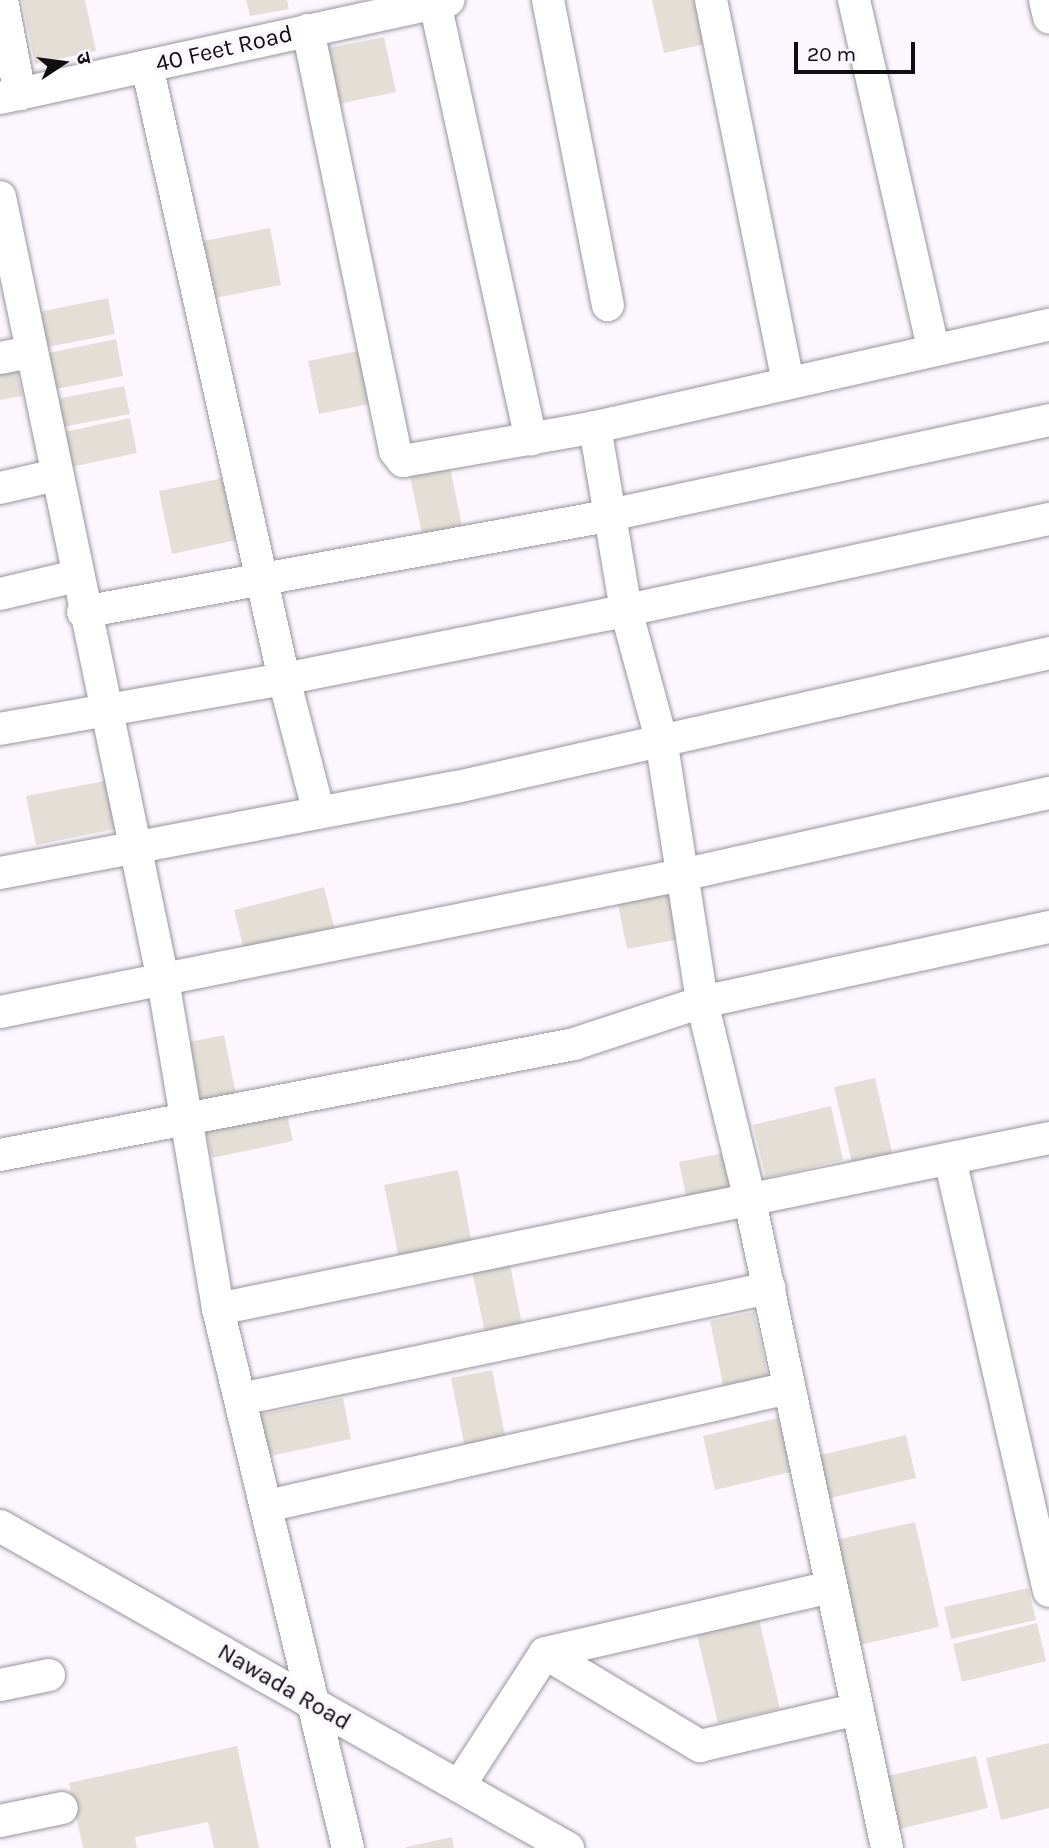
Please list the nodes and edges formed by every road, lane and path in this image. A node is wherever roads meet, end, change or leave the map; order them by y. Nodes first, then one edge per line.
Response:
1 (2, 0) edge
2 (548, 0) edge
3 (710, 0) edge
4 (854, 0) edge
5 (1045, 0) edge
6 (441, 1) edge
7 (1049, 18) edge
8 (308, 30) junction
9 (147, 66) junction
10 (10, 96) edge
11 (0, 197) edge
12 (5, 249) edge
13 (608, 306) dead end
14 (1049, 325) edge
15 (933, 349) junction
16 (31, 352) junction
17 (0, 358) edge
18 (788, 383) junction
19 (1049, 420) edge
20 (595, 427) junction
21 (531, 440) junction
22 (56, 475) junction
23 (0, 488) edge
24 (610, 514) junction
25 (1049, 519) edge
26 (76, 576) junction
27 (261, 576) junction
28 (0, 594) edge
29 (626, 610) junction
30 (83, 612) junction
31 (1049, 653) edge
32 (284, 679) junction
33 (108, 710) junction
34 (0, 729) edge
35 (662, 739) junction
36 (1049, 793) edge
37 (319, 813) junction
38 (135, 848) junction
39 (0, 873) edge
40 (686, 874) junction
41 (1049, 927) edge
42 (163, 980) junction
43 (702, 1002) junction
44 (0, 1012) edge
45 (183, 1118) junction
46 (1049, 1138) edge
47 (0, 1154) edge
48 (950, 1159) junction
49 (750, 1201) junction
50 (769, 1288) junction
51 (218, 1309) junction
52 (789, 1388) junction
53 (241, 1399) junction
54 (267, 1506) junction
55 (0, 1526) edge
56 (34, 1544) junction
57 (0, 1550) edge
58 (831, 1587) junction
59 (1049, 1591) edge
60 (545, 1653) junction
61 (49, 1675) dead end
62 (0, 1685) edge
63 (317, 1705) junction
64 (858, 1709) junction
65 (459, 1786) junction
66 (62, 1808) dead end
67 (0, 1821) edge
68 (348, 1848) edge
69 (568, 1848) edge
70 (887, 1848) edge

1 - 10 street
2 - 13 street
3 - 18 street
4 - 15 street
5 - 7 street
6 - 8 street, 40 Feet Road
6 - 21 street
8 - 9 street, 40 Feet Road
8 - 21 street
9 - 10 street, 40 Feet Road
9 - 27 street
11 - 12 street
12 - 16 street
14 - 15 street
15 - 18 street
16 - 17 street
16 - 22 street
18 - 20 street
19 - 24 street
20 - 21 street
20 - 24 street
22 - 23 street
22 - 26 street
24 - 27 street
24 - 29 street
25 - 29 street
26 - 28 street
26 - 30 street
27 - 30 street
27 - 32 street
29 - 32 street
29 - 35 street
30 - 33 street
31 - 35 street
32 - 33 street
32 - 37 street
33 - 34 street
33 - 38 street
35 - 37 street
35 - 40 street
36 - 40 street
37 - 38 street
38 - 39 street
38 - 42 street
40 - 42 street
40 - 43 street
41 - 43 street
42 - 44 street
42 - 45 street
43 - 45 street
43 - 49 street
45 - 47 street
45 - 51 street
46 - 48 street
48 - 49 street
48 - 59 street
49 - 50 street
49 - 51 street
50 - 52 street
50 - 53 street
51 - 53 street
52 - 54 street
52 - 58 street
53 - 54 street
54 - 63 street
55 - 56 street, Nawada Road
56 - 57 street
56 - 63 street, Nawada Road
58 - 60 street
58 - 64 street
60 - 64 street
60 - 65 street
61 - 62 street
63 - 65 street, Nawada Road
63 - 68 street
64 - 70 street
65 - 69 street, Nawada Road
66 - 67 street

